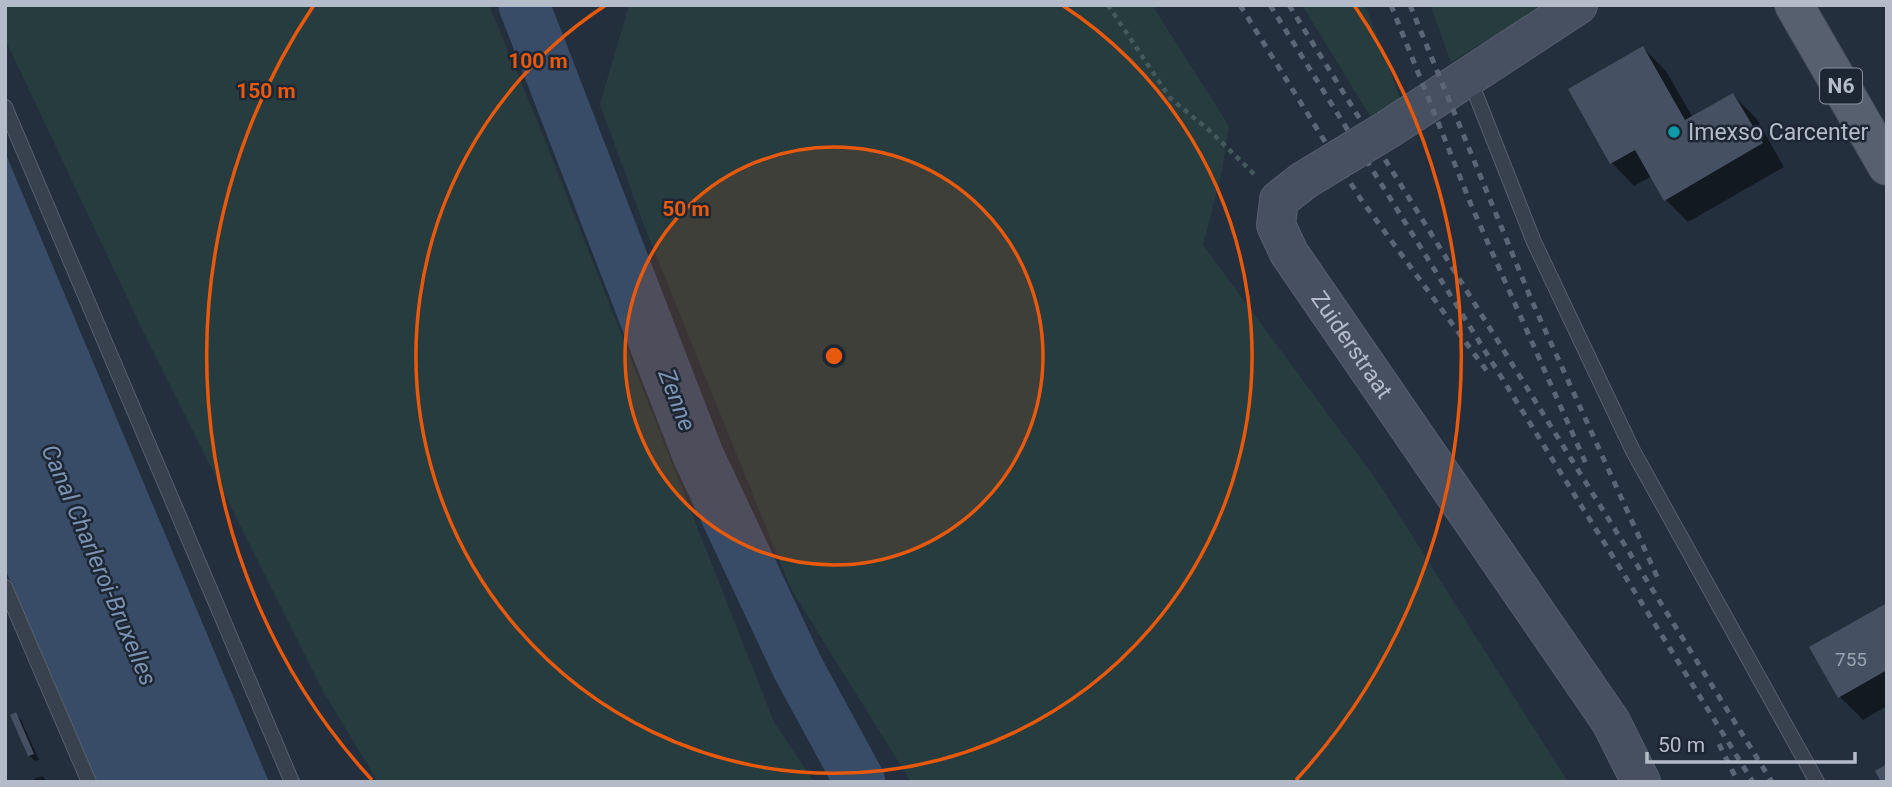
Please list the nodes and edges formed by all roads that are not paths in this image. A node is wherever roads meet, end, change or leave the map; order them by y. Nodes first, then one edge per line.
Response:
1 (1578, 5) edge
2 (1794, 5) edge
3 (1468, 75) junction
4 (5, 107) edge
5 (1887, 166) edge
6 (5, 587) edge
7 (89, 782) edge
8 (292, 782) edge
9 (1642, 782) edge
10 (1817, 782) edge

1 - 3 street
2 - 5 main road, N6
3 - 9 street, Zuiderstraat, bridge
3 - 10 lane
4 - 8 lane
6 - 7 lane

